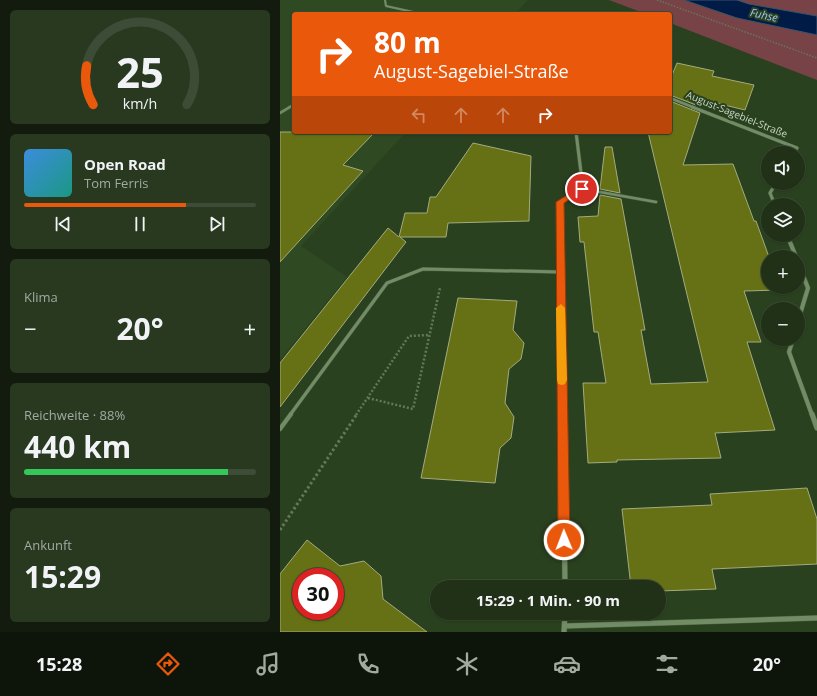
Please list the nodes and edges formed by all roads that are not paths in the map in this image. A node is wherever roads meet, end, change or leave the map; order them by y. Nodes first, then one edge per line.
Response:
1 (385, 0) edge
2 (409, 11) joint
3 (413, 12) edge
4 (672, 99) edge
5 (292, 105) edge
6 (280, 113) edge
7 (576, 134) edge
8 (792, 146) edge
9 (582, 189) junction
10 (656, 202) dead end
11 (560, 272) junction
12 (805, 280) edge
13 (804, 302) edge
14 (791, 346) edge
15 (817, 428) edge
16 (280, 429) edge
17 (565, 580) edge
18 (817, 618) edge
19 (565, 629) edge

1 - 2 lane
2 - 3 lane
4 - 8 street, August-Sagebiel-Straße
5 - 6 lane
7 - 9 street
9 - 10 lane
9 - 11 street
11 - 16 lane
11 - 17 street
12 - 13 street
14 - 15 street
18 - 19 street

